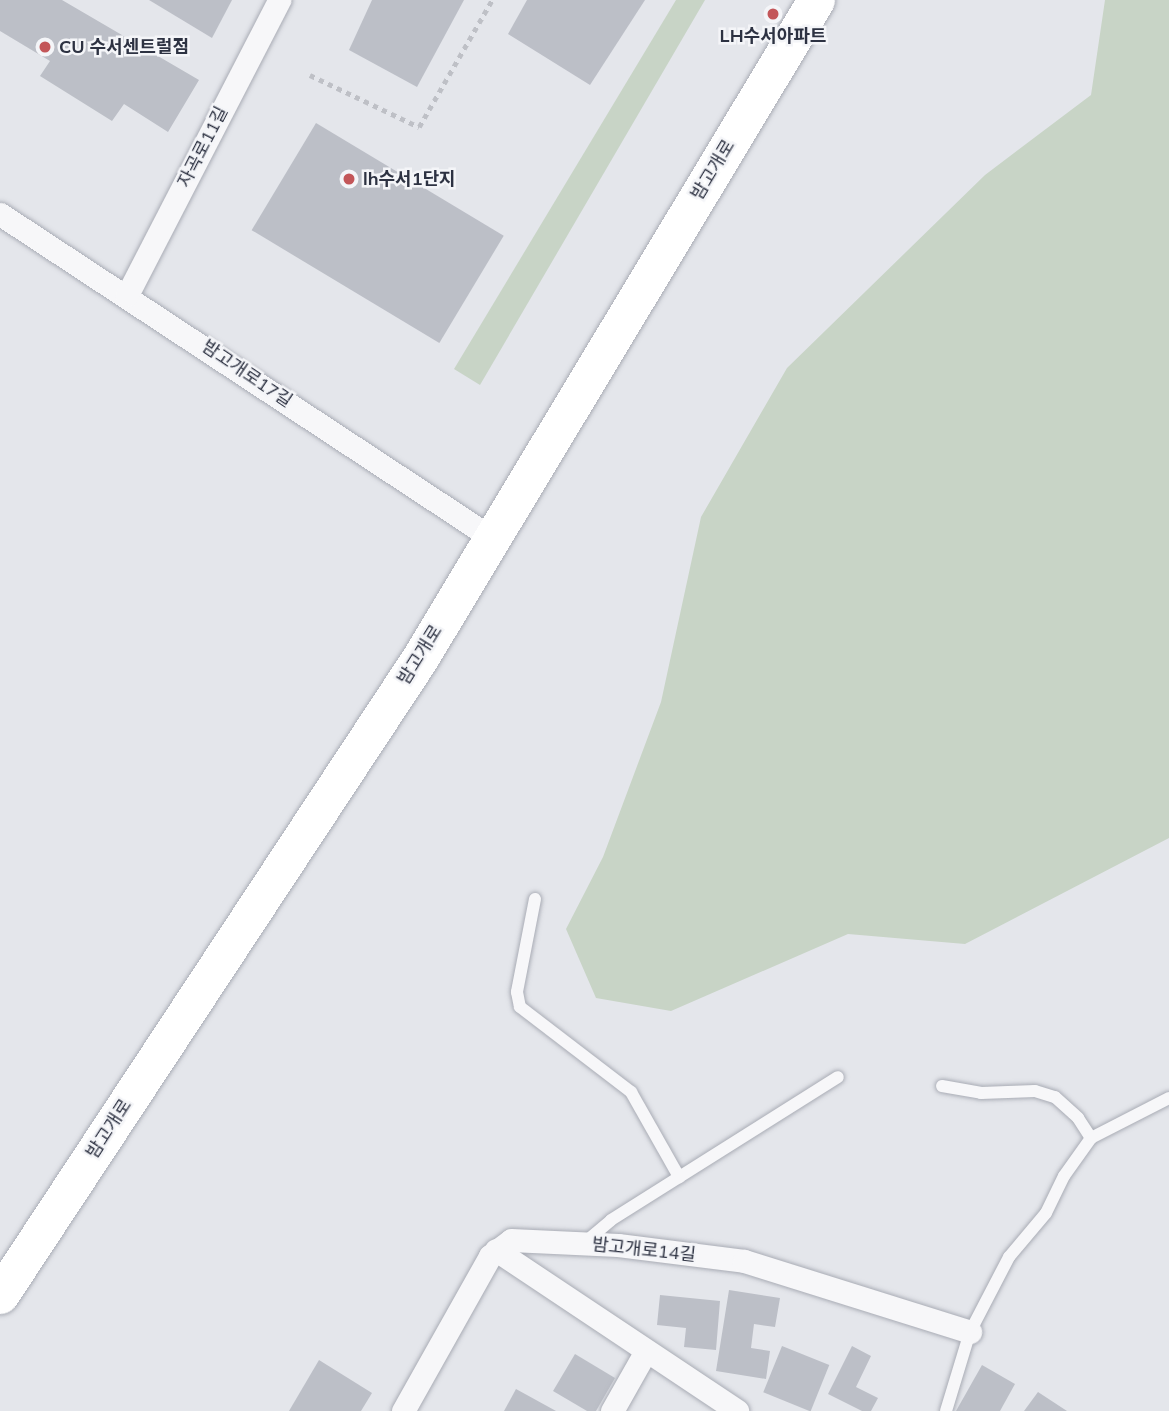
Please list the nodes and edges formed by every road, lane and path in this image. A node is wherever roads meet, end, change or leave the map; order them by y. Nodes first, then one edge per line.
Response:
1 (279, 0) edge
2 (492, 0) edge
3 (816, 0) edge
4 (310, 75) dead end
5 (0, 214) edge
6 (127, 295) junction
7 (492, 538) junction
8 (535, 899) dead end
9 (838, 1076) dead end
10 (942, 1086) dead end
11 (1169, 1098) edge
12 (1091, 1138) junction
13 (678, 1177) junction
14 (583, 1244) junction
15 (496, 1250) junction
16 (0, 1295) edge
17 (970, 1332) junction
18 (646, 1351) junction
19 (403, 1411) edge
20 (612, 1411) edge
21 (737, 1411) edge
22 (946, 1411) edge

1 - 6 street, 자곡로11길
2 - 4 path
3 - 7 main road, 밤고개로
5 - 6 street, 밤고개로17길
6 - 7 street, 밤고개로17길
7 - 16 main road, 밤고개로
8 - 13 lane
9 - 13 lane
10 - 12 lane
11 - 12 lane
12 - 17 lane
13 - 14 lane
14 - 15 street, 밤고개로14길
14 - 17 street, 밤고개로14길
15 - 18 street
15 - 19 street
17 - 22 lane
18 - 20 street
18 - 21 street

